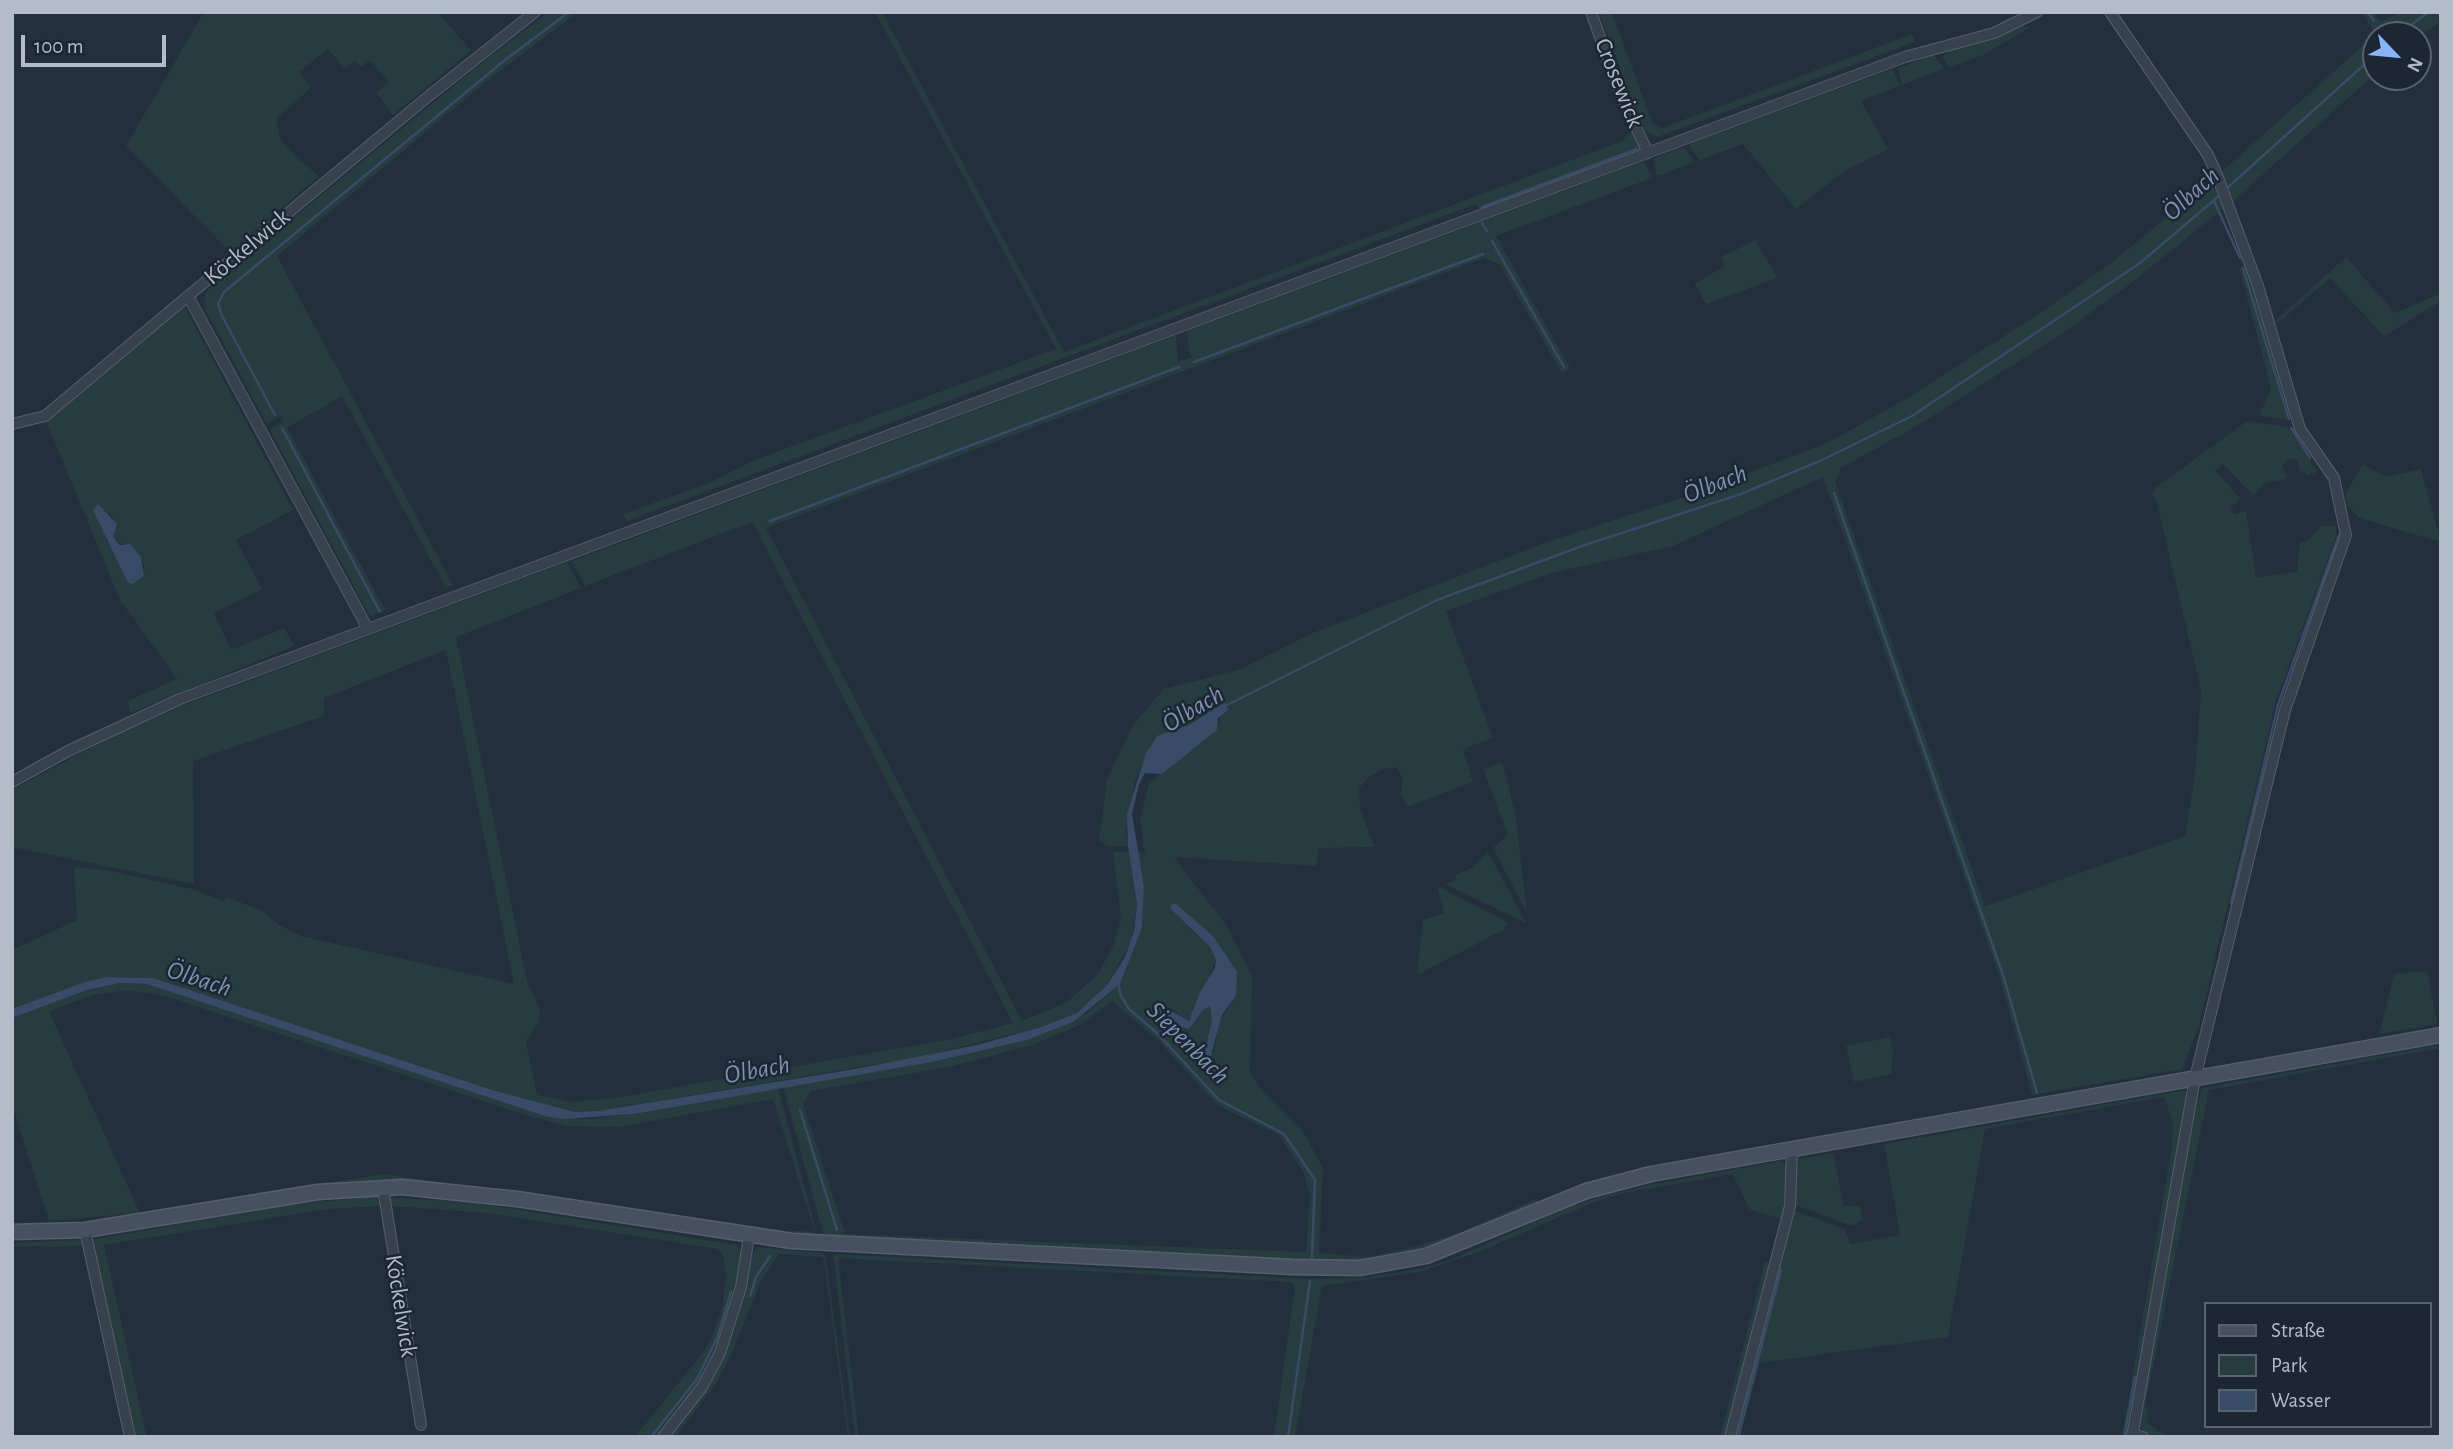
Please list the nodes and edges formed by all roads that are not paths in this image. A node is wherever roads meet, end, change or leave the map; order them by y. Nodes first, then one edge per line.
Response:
1 (535, 12) edge
2 (1591, 12) edge
3 (2037, 12) edge
4 (2110, 12) edge
5 (1648, 153) junction
6 (188, 296) junction
7 (12, 424) edge
8 (368, 629) junction
9 (12, 782) edge
10 (2441, 1035) edge
11 (2195, 1078) junction
12 (1792, 1149) junction
13 (383, 1188) junction
14 (85, 1230) junction
15 (12, 1232) edge
16 (749, 1236) junction
17 (421, 1425) dead end
18 (2136, 1436) edge
19 (130, 1437) edge
20 (663, 1437) edge
21 (1730, 1437) edge

1 - 6 street, Köckelwick
2 - 5 street, Crosewick
3 - 5 street
4 - 11 street
5 - 8 street
6 - 7 street
6 - 8 street, Köckelwick
8 - 9 street
10 - 11 main road
11 - 12 main road
11 - 18 street
12 - 16 main road
12 - 21 street
13 - 14 main road
13 - 16 main road
13 - 17 street, Köckelwick
14 - 15 main road
14 - 19 street
16 - 20 street

